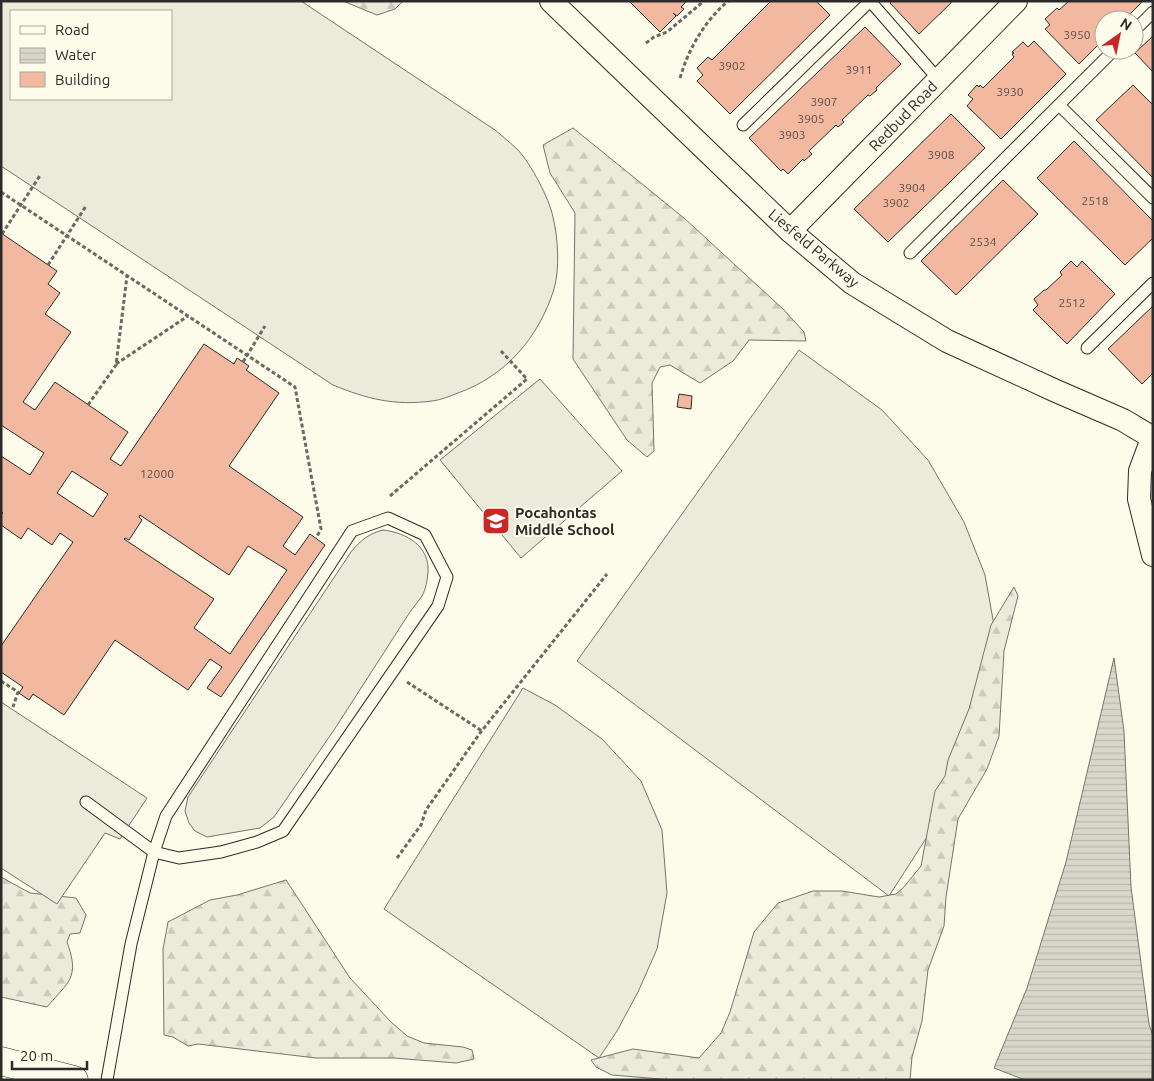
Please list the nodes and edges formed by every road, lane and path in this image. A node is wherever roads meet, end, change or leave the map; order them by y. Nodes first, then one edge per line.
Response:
1 (552, 1) edge
2 (704, 1) edge
3 (728, 1) edge
4 (870, 1) edge
5 (1016, 1) edge
6 (1153, 12) edge
7 (1144, 21) edge
8 (646, 43) dead end
9 (1104, 60) edge
10 (680, 78) dead end
11 (939, 80) junction
12 (1059, 105) junction
13 (744, 125) dead end
14 (41, 174) dead end
15 (1, 192) edge
16 (1153, 198) edge
17 (21, 205) junction
18 (86, 206) dead end
19 (790, 231) junction
20 (2, 234) edge
21 (67, 236) junction
22 (910, 253) dead end
23 (48, 265) dead end
24 (127, 276) junction
25 (1153, 283) edge
26 (188, 316) junction
27 (265, 326) dead end
28 (1087, 348) dead end
29 (501, 351) dead end
30 (247, 355) junction
31 (243, 362) dead end
32 (116, 365) junction
33 (88, 405) dead end
34 (1153, 437) edge
35 (390, 496) dead end
36 (316, 538) dead end
37 (1153, 555) edge
38 (607, 574) dead end
39 (1, 681) edge
40 (406, 681) dead end
41 (13, 707) dead end
42 (482, 731) junction
43 (86, 802) dead end
44 (154, 852) junction
45 (396, 858) dead end
46 (1, 1061) edge
47 (74, 1080) edge
48 (107, 1080) edge

1 - 19 street, Liesfeld Parkway
2 - 8 path
3 - 10 path
4 - 11 lane
4 - 13 lane
5 - 11 street, Redbud Road
6 - 7 lane
9 - 12 lane
11 - 19 street, Redbud Road
12 - 16 lane
12 - 22 lane
14 - 17 path
15 - 17 path
17 - 20 path
17 - 21 path
18 - 21 path
19 - 34 street, Liesfeld Parkway
21 - 23 path
21 - 24 path
24 - 26 path
24 - 32 path
25 - 28 lane
26 - 30 path
26 - 32 path
27 - 30 path
29 - 35 path
30 - 31 path
30 - 36 path
32 - 33 path
34 - 37 street
38 - 42 path
39 - 41 path
40 - 42 path
42 - 45 path
43 - 44 lane
44 - 44 lane
44 - 48 lane
46 - 47 main road

